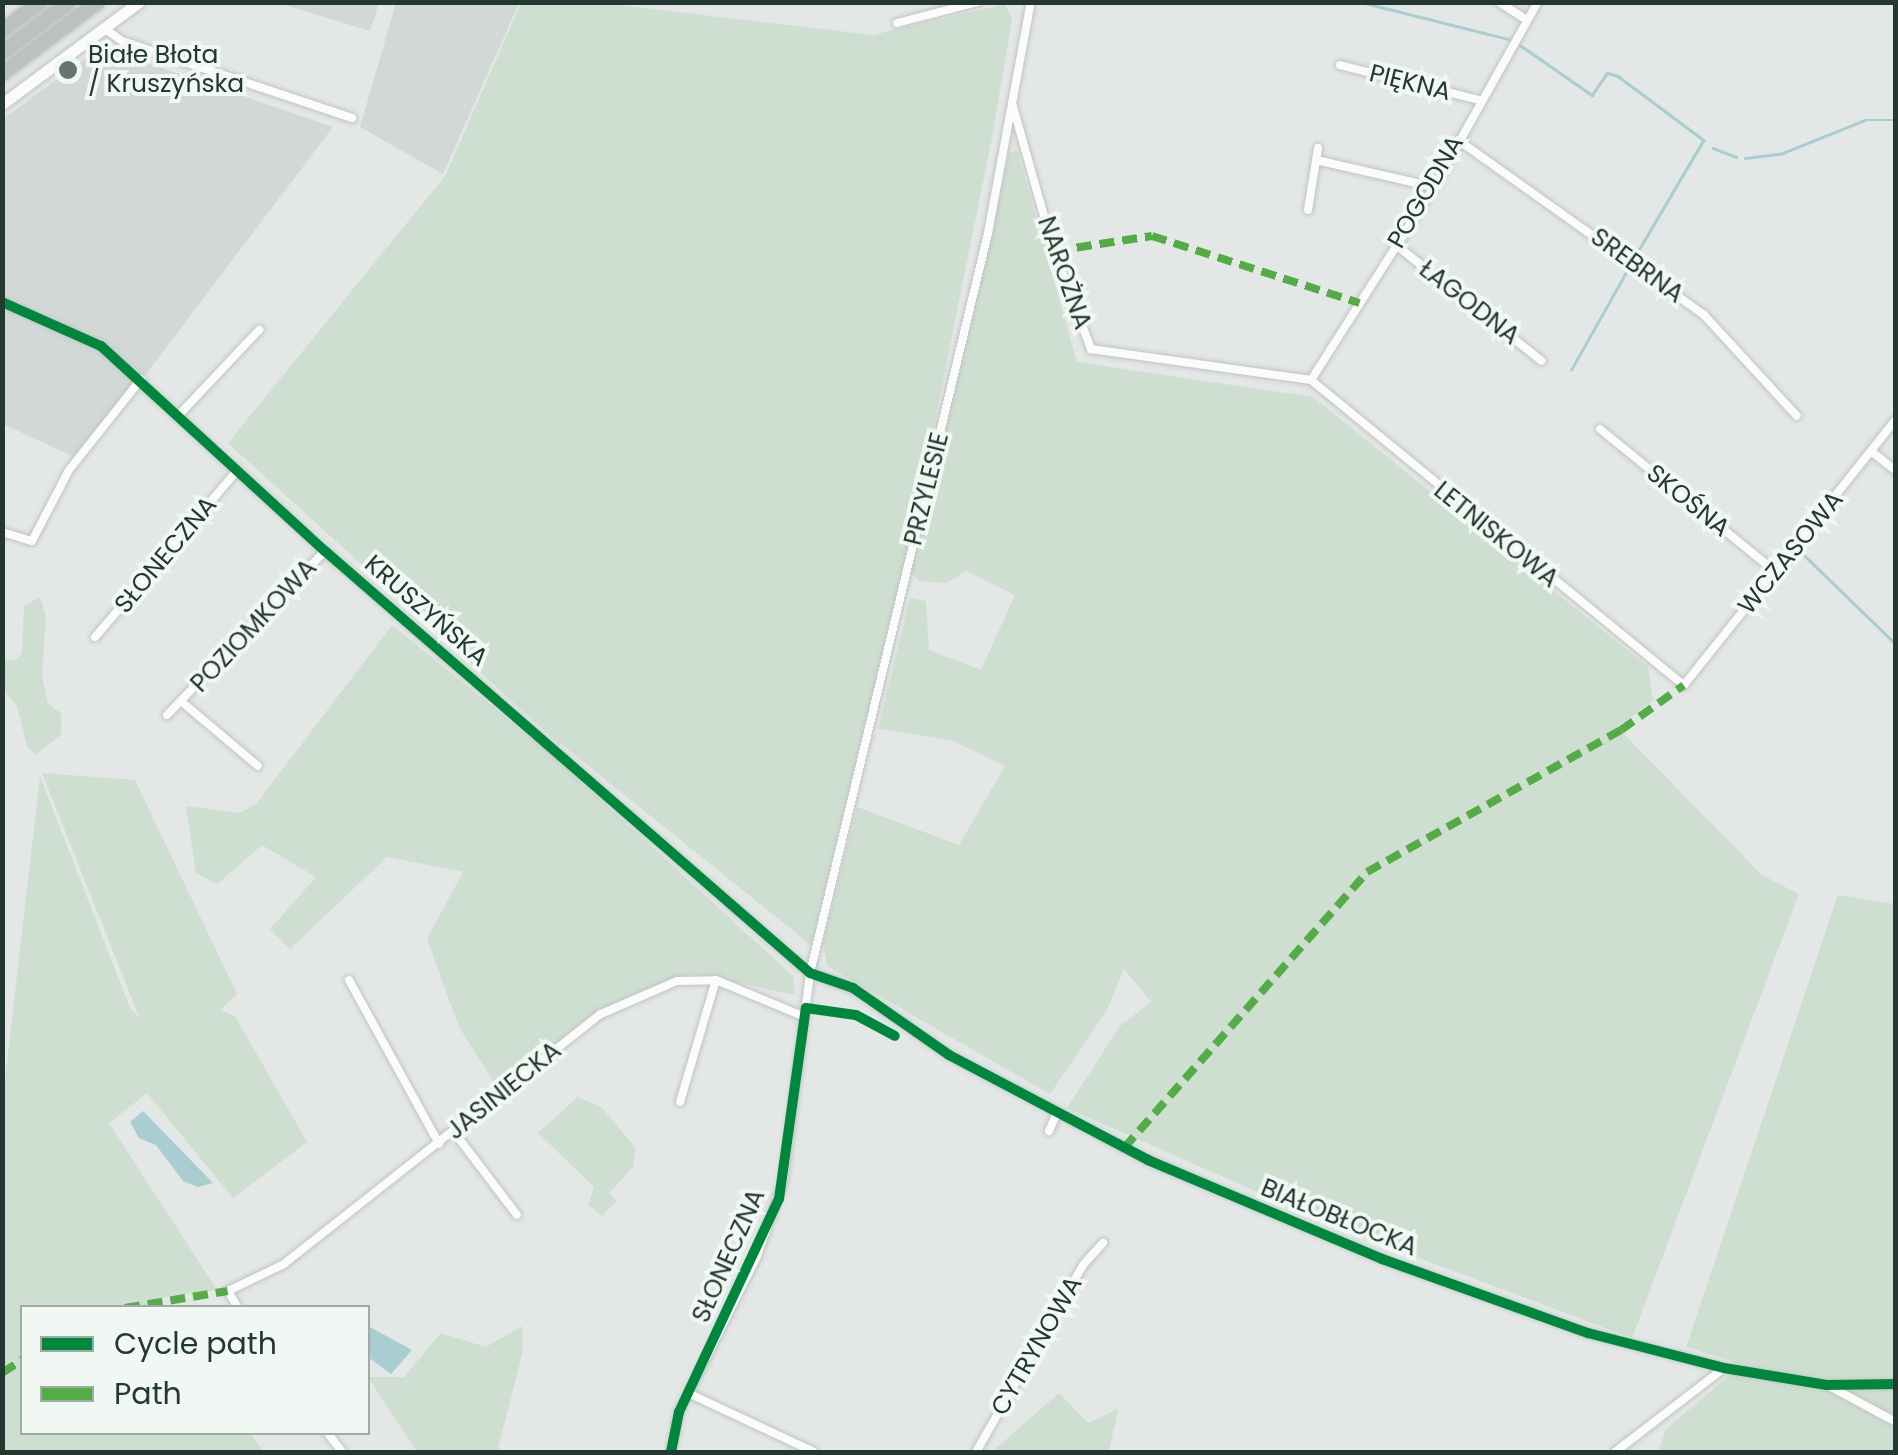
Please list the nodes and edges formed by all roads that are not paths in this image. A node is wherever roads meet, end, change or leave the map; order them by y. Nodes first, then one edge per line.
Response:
1 (40, 2) edge
2 (69, 2) edge
3 (98, 2) edge
4 (139, 2) edge
5 (978, 2) edge
6 (1032, 2) edge
7 (1499, 2) edge
8 (1538, 2) edge
9 (1527, 20) junction
10 (897, 22) dead end
11 (105, 28) junction
12 (2, 30) edge
13 (2, 53) edge
14 (1340, 65) dead end
15 (2, 74) edge
16 (1010, 98) junction
17 (1479, 100) junction
18 (2, 104) edge
19 (352, 118) dead end
20 (1458, 140) junction
21 (1318, 148) dead end
22 (1316, 160) junction
23 (1434, 187) junction
24 (1308, 210) dead end
25 (1396, 245) junction
26 (2, 302) edge
27 (259, 330) dead end
28 (1542, 361) dead end
29 (141, 380) junction
30 (1312, 380) junction
31 (1797, 416) dead end
32 (177, 417) junction
33 (1896, 419) edge
34 (1600, 429) dead end
35 (1872, 452) junction
36 (1896, 471) edge
37 (236, 472) junction
38 (2, 532) edge
39 (325, 551) junction
40 (1776, 572) junction
41 (96, 636) dead end
42 (1684, 685) joint
43 (182, 702) junction
44 (166, 716) dead end
45 (258, 766) dead end
46 (810, 973) junction
47 (349, 980) dead end
48 (716, 980) junction
49 (805, 1017) junction
50 (680, 1102) dead end
51 (1056, 1115) junction
52 (1049, 1131) dead end
53 (454, 1132) junction
54 (439, 1144) junction
55 (517, 1215) dead end
56 (1312, 1230) junction
57 (1104, 1242) dead end
58 (1307, 1243) dead end
59 (1461, 1287) junction
60 (1450, 1298) dead end
61 (236, 1305) edge
62 (1588, 1333) junction
63 (1578, 1343) dead end
64 (1724, 1368) junction
65 (1896, 1384) edge
66 (1827, 1385) junction
67 (688, 1393) junction
68 (1896, 1422) edge
69 (671, 1452) edge
70 (814, 1452) edge
71 (976, 1452) edge
72 (1615, 1452) edge

1 - 12 highway
2 - 13 highway
3 - 15 highway
4 - 11 street
5 - 10 street
6 - 16 street, PRZYLESIE
7 - 9 street
8 - 9 street, POGODNA
9 - 17 street, POGODNA
11 - 18 street
11 - 19 street
14 - 17 street, PIĘKNA
16 - 30 street, NAROŻNA
16 - 46 street, PRZYLESIE
17 - 20 street, POGODNA
20 - 23 street, POGODNA
20 - 31 street, SREBRNA
21 - 22 street
22 - 23 street
22 - 24 street
23 - 25 street, POGODNA
25 - 28 street, ŁAGODNA
25 - 30 street, POGODNA
26 - 29 street, KRUSZYŃSKA
27 - 32 street
29 - 32 street, KRUSZYŃSKA
29 - 38 street
30 - 42 street, LETNISKOWA
32 - 37 street, KRUSZYŃSKA
33 - 35 street, WCZASOWA
34 - 40 street, SKOŚNA
35 - 36 street
35 - 40 street, WCZASOWA
37 - 39 street, KRUSZYŃSKA
37 - 41 street, SŁONECZNA
39 - 43 street, POZIOMKOWA
39 - 46 street, KRUSZYŃSKA
40 - 42 street, WCZASOWA
43 - 44 street, POZIOMKOWA
43 - 45 street, POZIOMKOWA
46 - 49 street, SŁONECZNA
46 - 51 street, BIAŁOBŁOCKA
47 - 54 street
48 - 49 street
48 - 50 street
48 - 53 street, JASINIECKA
49 - 67 street, SŁONECZNA
51 - 52 street
51 - 56 street, BIAŁOBŁOCKA
53 - 54 street, JASINIECKA
53 - 55 street
54 - 61 street, JASINIECKA
56 - 58 street
56 - 59 street, BIAŁOBŁOCKA
57 - 71 street, CYTRYNOWA
59 - 60 street
59 - 62 street, BIAŁOBŁOCKA
62 - 63 street
62 - 64 street, BIAŁOBŁOCKA
64 - 66 street, BIAŁOBŁOCKA
64 - 72 street
65 - 66 street, BIAŁOBŁOCKA
66 - 68 street
67 - 69 street, SŁONECZNA
67 - 70 street

